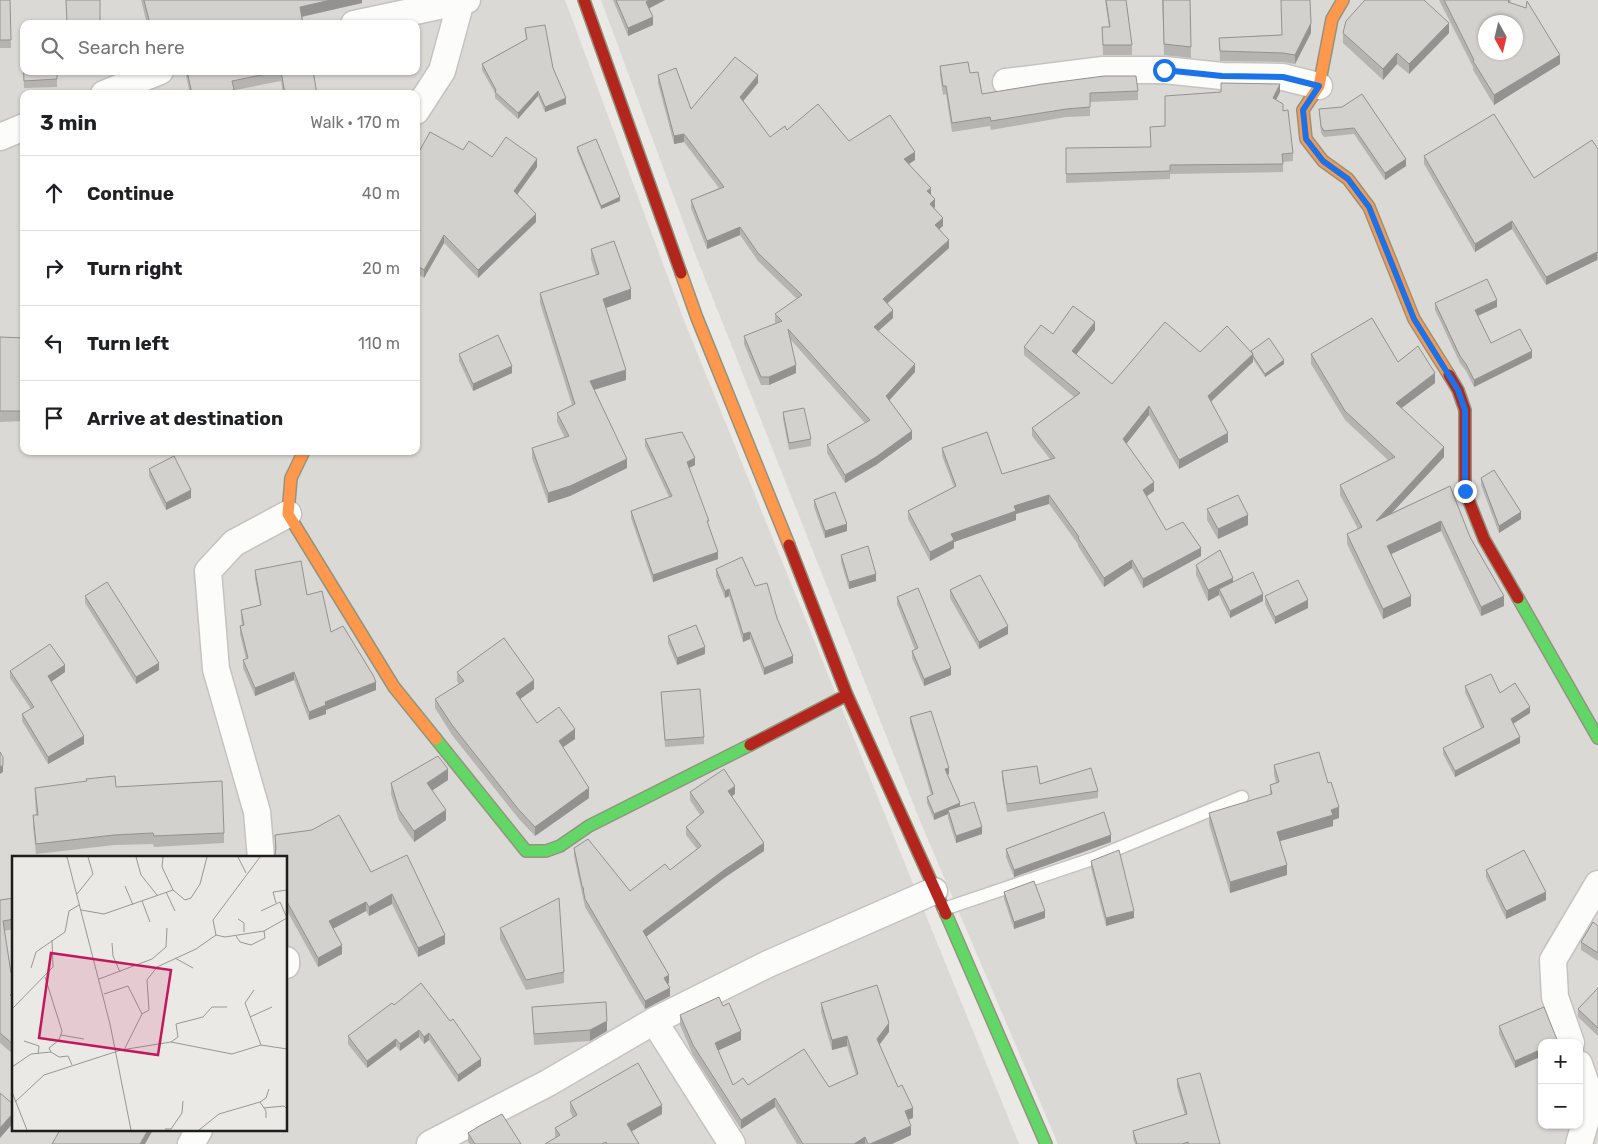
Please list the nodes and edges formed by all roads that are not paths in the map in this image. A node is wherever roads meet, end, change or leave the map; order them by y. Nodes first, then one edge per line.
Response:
1 (584, 0) edge
2 (1343, 0) edge
3 (464, 1) edge
4 (373, 20) edge
5 (150, 75) edge
6 (1006, 82) dead end
7 (1319, 86) junction
8 (114, 90) edge
9 (420, 105) edge
10 (20, 129) edge
11 (0, 137) edge
12 (302, 455) edge
13 (288, 514) junction
14 (848, 695) junction
15 (1598, 738) edge
16 (1242, 797) dead end
17 (262, 856) edge
18 (1598, 884) edge
19 (939, 900) junction
20 (654, 1021) junction
21 (1570, 1039) edge
22 (1583, 1075) edge
23 (198, 1132) edge
24 (191, 1144) edge
25 (430, 1144) edge
26 (732, 1144) edge
27 (1046, 1144) edge
28 (1579, 1144) edge

1 - 14 main road
2 - 7 main road
3 - 4 street
3 - 9 street
5 - 8 street
6 - 7 street
7 - 15 main road
10 - 11 street
12 - 13 main road
13 - 14 main road
13 - 17 street
14 - 19 main road
16 - 19 lane
18 - 21 street
19 - 20 street
19 - 27 main road
20 - 25 street
20 - 26 street
22 - 28 street
23 - 24 street

